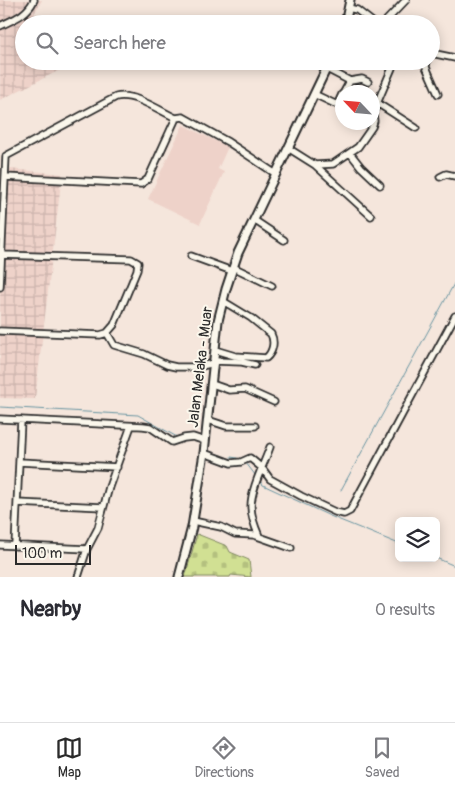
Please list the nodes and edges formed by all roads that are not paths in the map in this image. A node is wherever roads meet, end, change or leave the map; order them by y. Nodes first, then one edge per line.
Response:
1 (34, 0) edge
2 (350, 0) edge
3 (406, 0) edge
4 (352, 9) junction
5 (23, 15) edge
6 (349, 15) edge
7 (361, 15) edge
8 (392, 15) edge
9 (15, 19) edge
10 (0, 26) edge
11 (440, 56) edge
12 (455, 58) edge
13 (326, 70) edge
14 (329, 70) edge
15 (391, 70) edge
16 (427, 70) edge
17 (350, 81) junction
18 (368, 82) dead end
19 (348, 85) edge
20 (314, 94) junction
21 (438, 94) dead end
22 (380, 96) edge
23 (335, 104) edge
24 (380, 105) edge
25 (176, 118) junction
26 (416, 128) dead end
27 (370, 130) edge
28 (288, 148) junction
29 (350, 153) junction
30 (329, 164) junction
31 (315, 165) junction
32 (276, 174) junction
33 (455, 176) edge
34 (5, 177) junction
35 (440, 177) dead end
36 (331, 180) junction
37 (380, 185) dead end
38 (371, 216) dead end
39 (254, 220) junction
40 (284, 240) dead end
41 (2, 255) junction
42 (192, 256) dead end
43 (233, 269) junction
44 (272, 286) dead end
45 (0, 287) edge
46 (223, 301) junction
47 (455, 316) edge
48 (0, 331) edge
49 (107, 333) junction
50 (216, 350) junction
51 (214, 362) junction
52 (255, 365) dead end
53 (212, 384) junction
54 (274, 402) dead end
55 (0, 419) edge
56 (21, 420) junction
57 (208, 420) junction
58 (131, 426) junction
59 (255, 426) dead end
60 (205, 441) junction
61 (270, 447) dead end
62 (204, 453) junction
63 (19, 462) junction
64 (116, 467) junction
65 (261, 470) junction
66 (17, 503) junction
67 (103, 507) junction
68 (193, 521) junction
69 (259, 536) junction
70 (0, 545) edge
71 (15, 546) junction
72 (291, 548) dead end
73 (87, 549) junction
74 (78, 577) edge
75 (179, 577) edge

1 - 5 street
2 - 4 main road
3 - 8 street
4 - 6 main road
4 - 7 street
9 - 10 street
11 - 12 street
13 - 20 main road, Jalan Melaka - Muar
14 - 17 street
15 - 22 street
16 - 21 street
17 - 18 street
17 - 19 street
20 - 23 street
20 - 28 main road, Jalan Melaka - Muar
24 - 26 street
25 - 32 street
25 - 34 street
25 - 34 street
27 - 29 street
28 - 31 street
28 - 32 main road, Jalan Melaka - Muar
29 - 30 street
29 - 37 street
30 - 31 street
30 - 36 street
31 - 36 street
32 - 39 main road, Jalan Melaka - Muar
33 - 35 street
34 - 41 street
36 - 38 street
39 - 40 street
39 - 43 main road, Jalan Melaka - Muar
41 - 45 street
41 - 49 street
42 - 43 street
43 - 44 street
43 - 46 main road, Jalan Melaka - Muar
46 - 50 main road, Jalan Melaka - Muar
46 - 50 street
47 - 65 street
48 - 49 street
49 - 51 street
50 - 51 main road, Jalan Melaka - Muar
51 - 52 street
51 - 53 main road, Jalan Melaka - Muar
53 - 54 street
53 - 57 main road, Jalan Melaka - Muar
55 - 56 street
56 - 58 street
56 - 63 street
57 - 59 street
57 - 60 main road, Jalan Melaka - Muar
58 - 60 street
58 - 64 street
60 - 62 main road, Jalan Melaka - Muar
61 - 65 street
62 - 65 street
62 - 68 main road, Jalan Melaka - Muar
63 - 64 street
63 - 66 street
64 - 67 street
65 - 69 street
66 - 67 street
66 - 71 street
67 - 73 street
68 - 69 street
68 - 75 main road, Jalan Melaka - Muar
69 - 72 street
70 - 71 street
71 - 73 street
73 - 74 street

